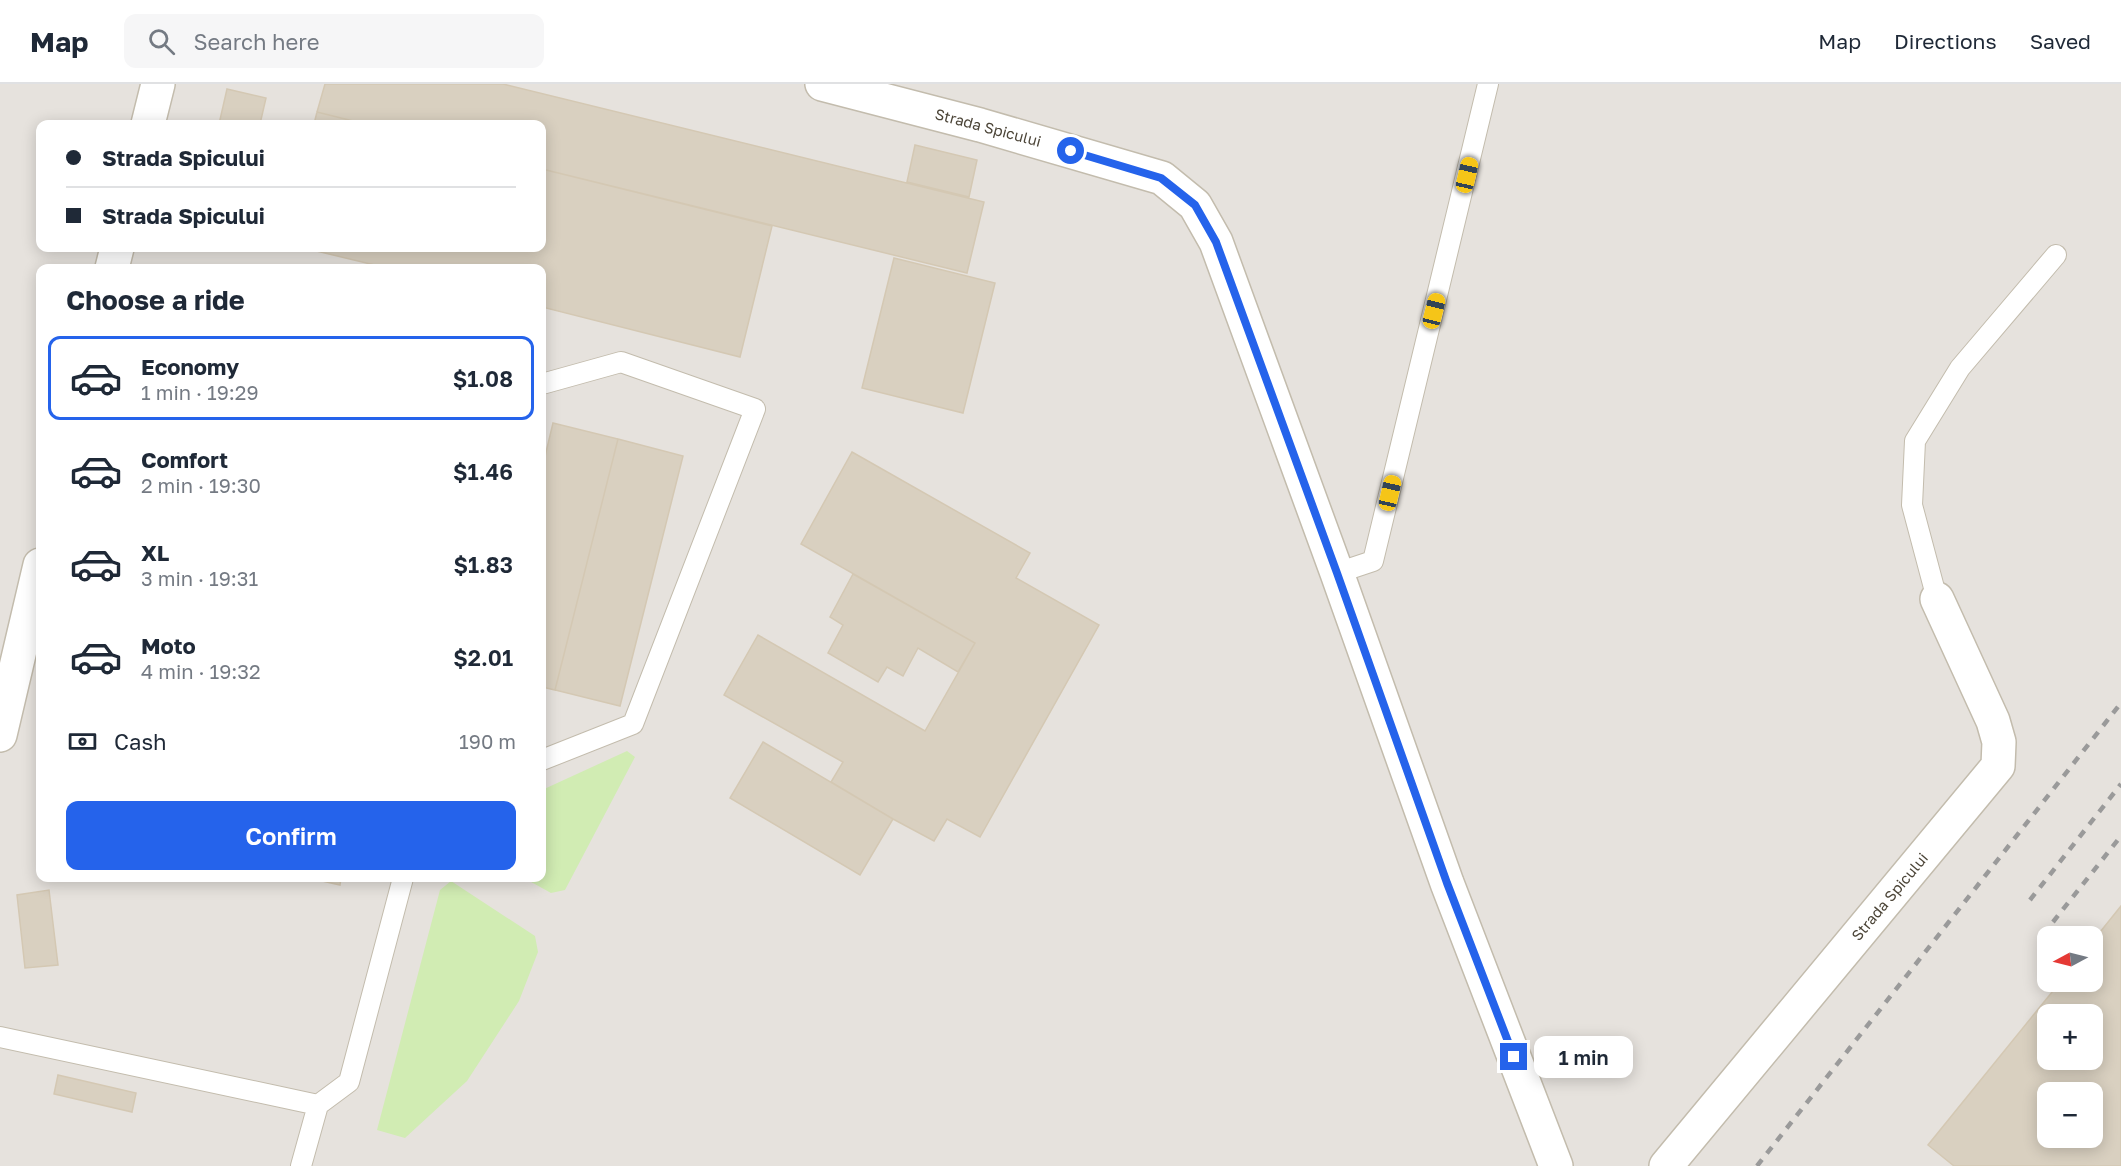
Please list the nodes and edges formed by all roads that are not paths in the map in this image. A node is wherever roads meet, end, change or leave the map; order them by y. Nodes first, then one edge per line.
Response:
1 (158, 84) edge
2 (822, 84) edge
3 (1488, 84) edge
4 (149, 120) edge
5 (2056, 255) dead end
6 (546, 383) edge
7 (1337, 573) junction
8 (36, 582) edge
9 (1937, 599) joint
10 (0, 735) edge
11 (546, 758) edge
12 (402, 882) edge
13 (0, 1037) edge
14 (318, 1105) junction
15 (301, 1166) edge
16 (1556, 1166) edge
17 (1666, 1166) edge

1 - 4 street
2 - 7 street, Strada Spicului
3 - 7 lane
5 - 9 lane
6 - 11 lane
7 - 16 street, Strada Spicului
8 - 10 street
9 - 17 street, Strada Spicului
12 - 14 lane
13 - 14 lane
14 - 15 lane

